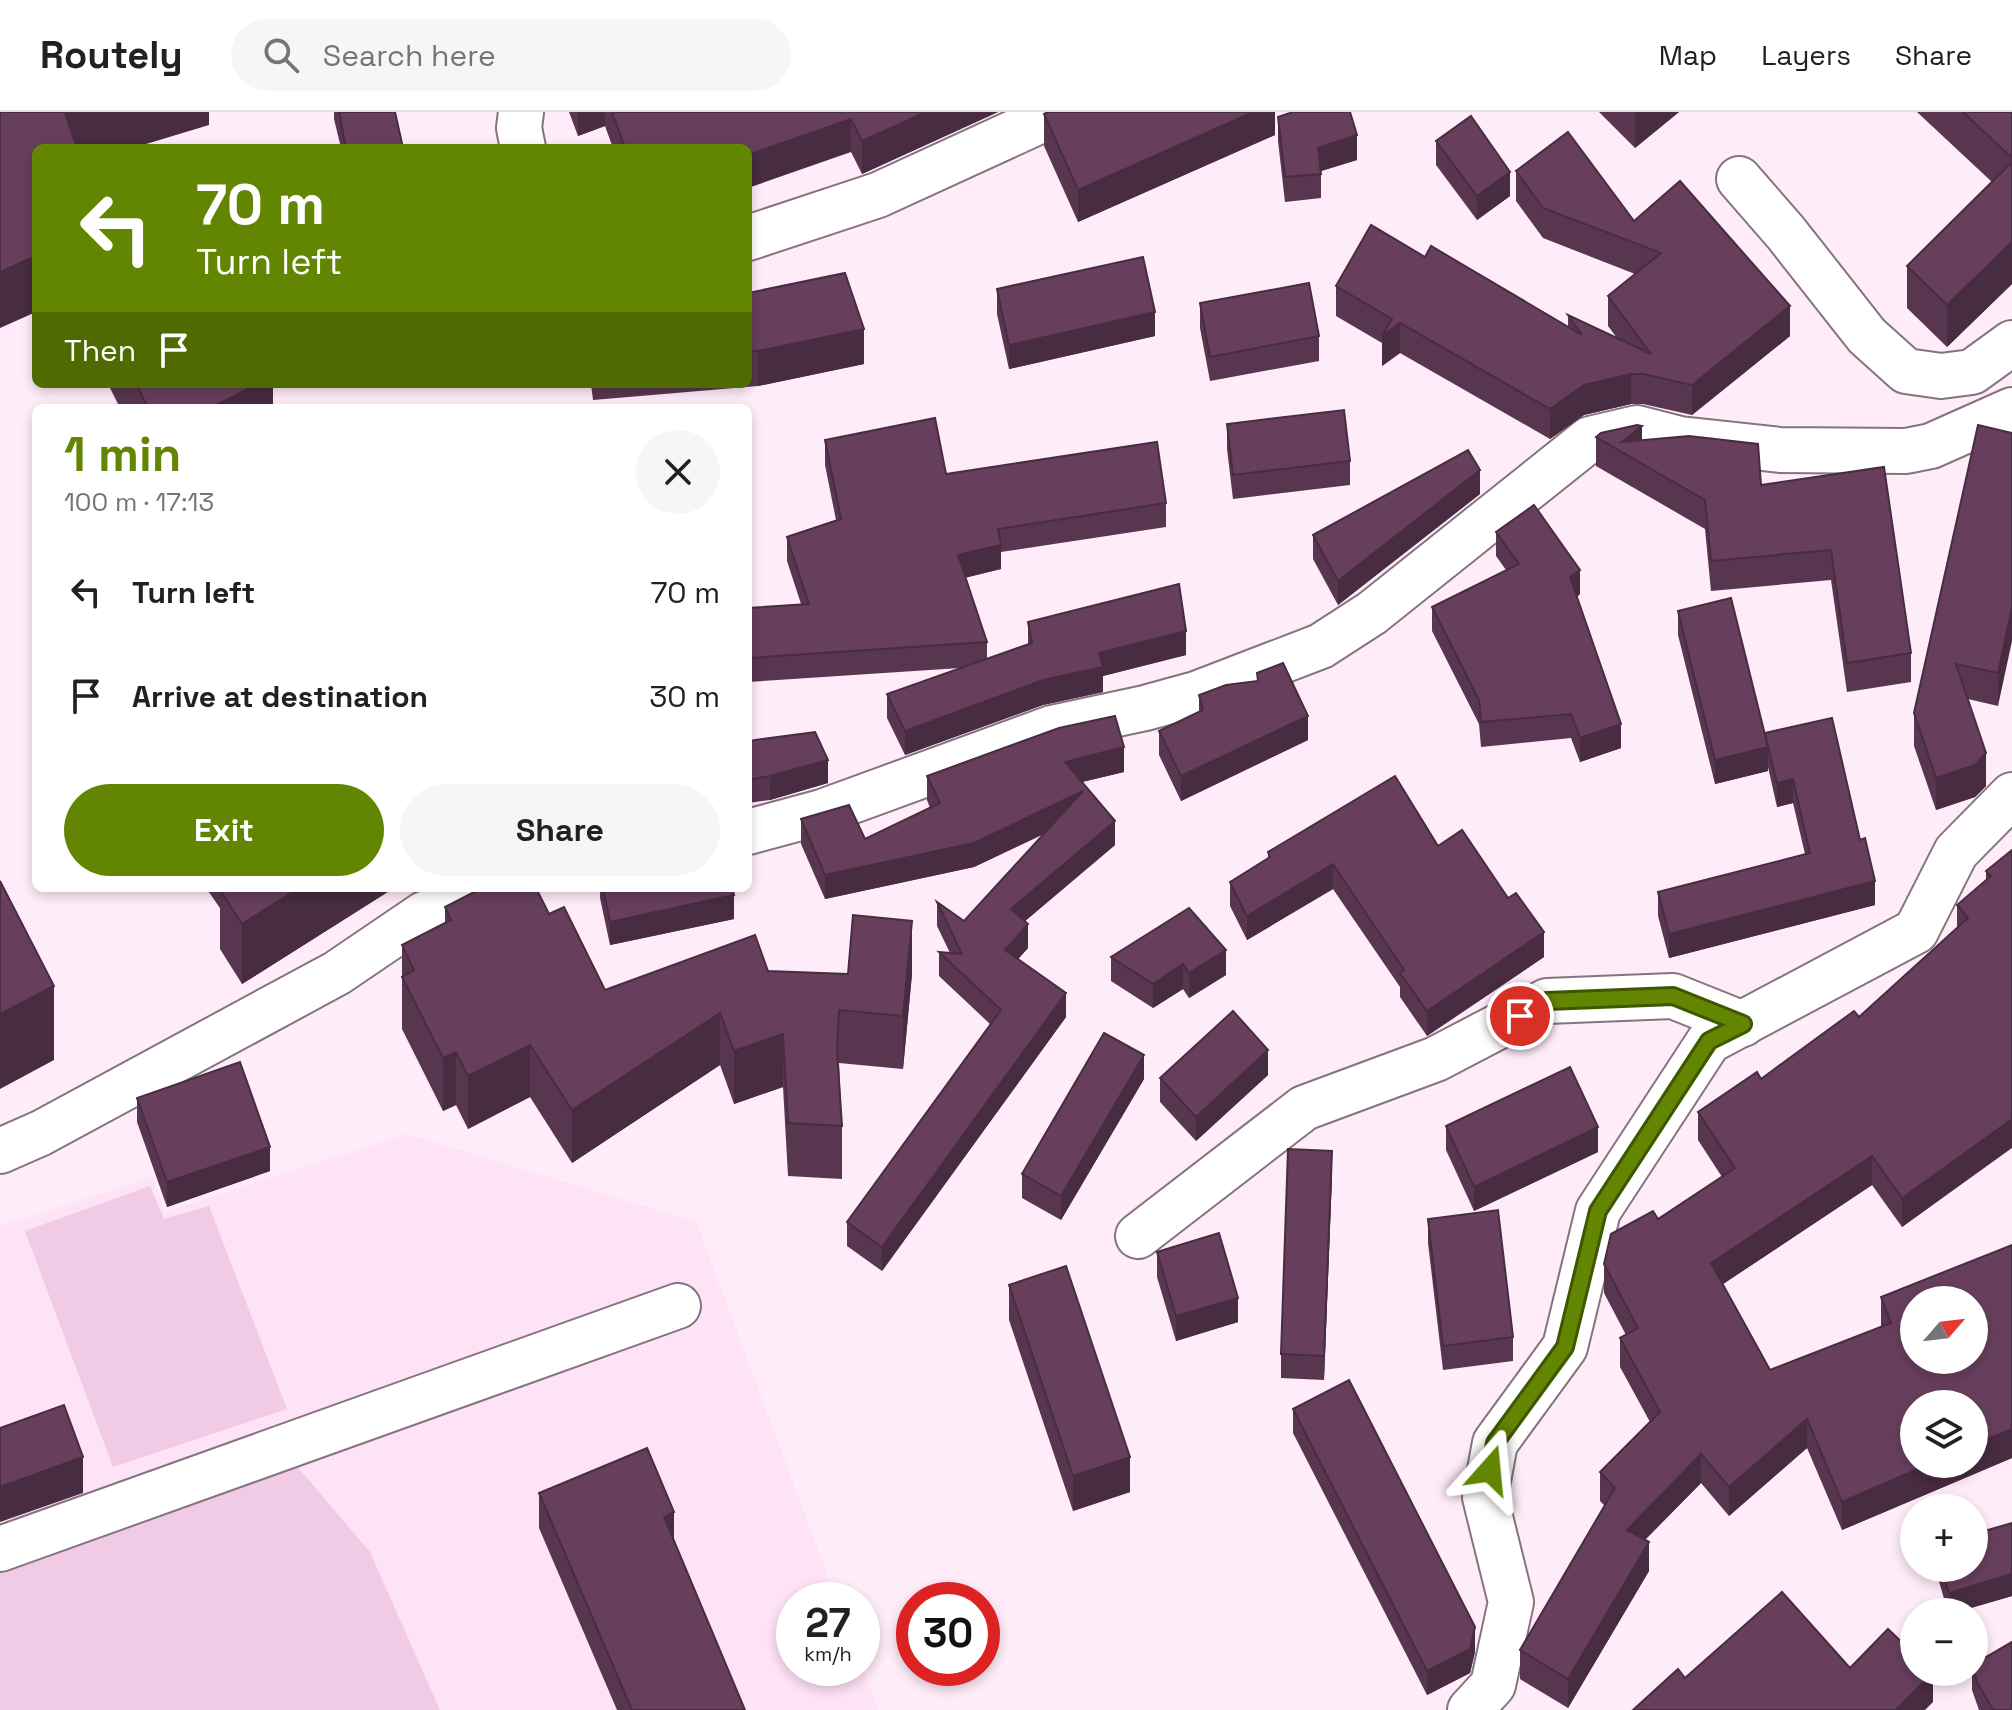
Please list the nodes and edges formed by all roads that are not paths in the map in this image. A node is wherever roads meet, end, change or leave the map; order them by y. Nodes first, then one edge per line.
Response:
1 (521, 112) edge
2 (1059, 112) edge
3 (522, 144) edge
4 (1739, 179) dead end
5 (752, 237) edge
6 (2012, 343) edge
7 (2012, 410) edge
8 (2012, 795) edge
9 (752, 831) edge
10 (486, 892) edge
11 (1743, 1024) junction
12 (0, 1151) edge
13 (1138, 1236) dead end
14 (678, 1306) dead end
15 (0, 1549) edge
16 (1470, 1710) edge

1 - 3 street
2 - 5 street
4 - 6 street
7 - 9 street
8 - 11 street
10 - 12 street
11 - 13 street
11 - 16 street
14 - 15 street

